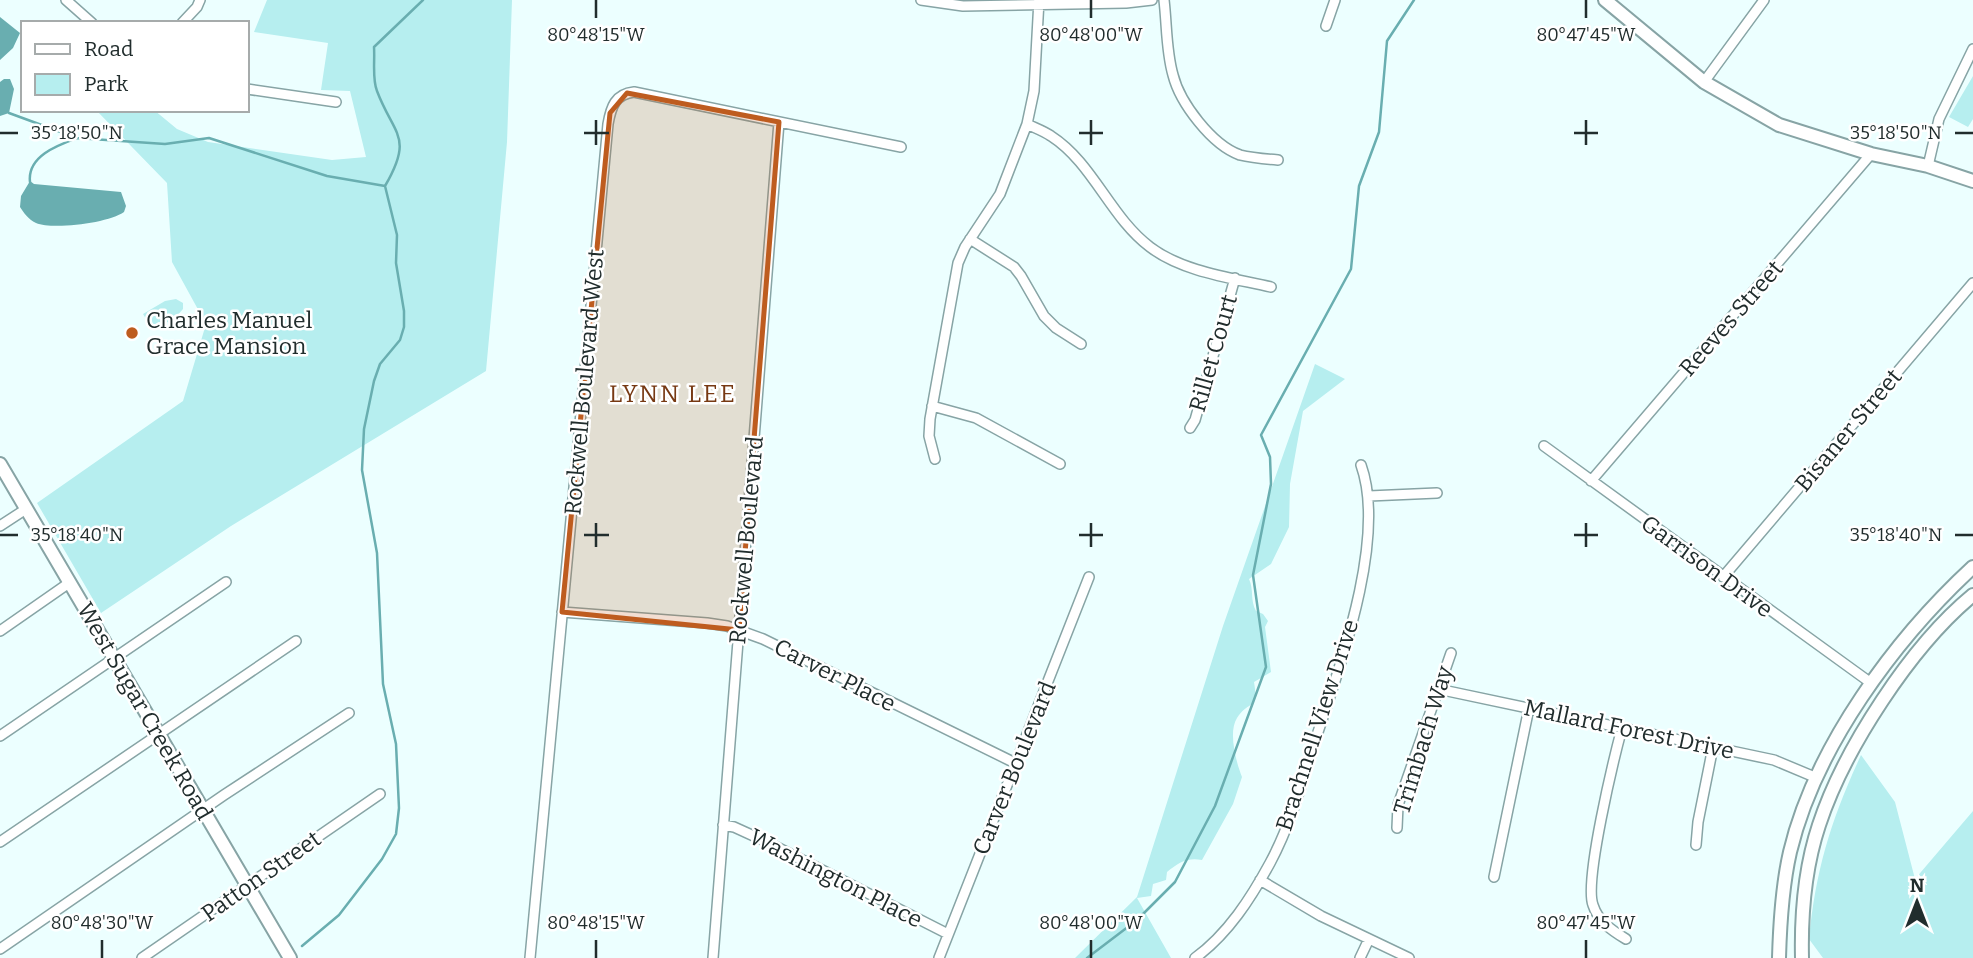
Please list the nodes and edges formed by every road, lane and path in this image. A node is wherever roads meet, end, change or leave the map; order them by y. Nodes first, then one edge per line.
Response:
1 (66, 0) edge
2 (200, 0) edge
3 (921, 0) edge
4 (1152, 0) edge
5 (1164, 0) edge
6 (1335, 0) edge
7 (1764, 0) edge
8 (1039, 2) edge
9 (1612, 2) edge
10 (90, 21) edge
11 (184, 21) edge
12 (1326, 26) dead end
13 (1973, 49) edge
14 (1704, 82) junction
15 (248, 89) edge
16 (336, 102) dead end
17 (779, 122) junction
18 (1027, 124) junction
19 (901, 147) dead end
20 (1871, 154) junction
21 (1278, 160) dead end
22 (1928, 166) junction
23 (1973, 181) edge
24 (970, 239) junction
25 (1235, 278) junction
26 (1973, 283) edge
27 (1271, 287) dead end
28 (1081, 344) dead end
29 (932, 406) junction
30 (1190, 428) dead end
31 (1544, 446) dead end
32 (935, 459) dead end
33 (0, 464) edge
34 (1060, 464) dead end
35 (1361, 465) dead end
36 (1591, 481) junction
37 (1437, 493) dead end
38 (1369, 496) junction
39 (26, 509) junction
40 (0, 527) edge
41 (1973, 567) edge
42 (1089, 577) dead end
43 (1723, 577) junction
44 (226, 582) dead end
45 (69, 583) junction
46 (1973, 595) edge
47 (562, 612) junction
48 (739, 630) junction
49 (0, 631) edge
50 (296, 641) dead end
51 (1451, 653) dead end
52 (114, 658) junction
53 (1871, 684) junction
54 (1438, 689) junction
55 (1529, 708) junction
56 (349, 713) dead end
57 (1622, 728) junction
58 (159, 734) junction
59 (0, 736) edge
60 (1713, 747) junction
61 (1015, 763) junction
62 (1818, 778) junction
63 (380, 794) dead end
64 (203, 809) junction
65 (723, 825) junction
66 (1397, 828) dead end
67 (0, 842) edge
68 (1696, 845) dead end
69 (1494, 877) dead end
70 (1260, 880) junction
71 (247, 886) junction
72 (948, 934) junction
73 (1369, 939) junction
74 (1626, 939) dead end
75 (0, 949) edge
76 (142, 958) edge
77 (290, 958) edge
78 (530, 958) edge
79 (713, 958) edge
80 (939, 958) edge
81 (1195, 958) edge
82 (1360, 958) edge
83 (1409, 958) edge
84 (1779, 958) edge
85 (1802, 958) edge

1 - 10 street
2 - 11 street
3 - 8 street
4 - 8 street
5 - 21 street
6 - 12 street
7 - 14 street
8 - 18 street
9 - 14 main road
13 - 22 street
14 - 20 main road
15 - 16 street
17 - 19 street, Rockwell Boulevard West
17 - 47 street, Rockwell Boulevard West
17 - 48 street, Rockwell Boulevard
18 - 24 street
18 - 25 street
20 - 22 main road
20 - 36 street, Reeves Street
22 - 23 main road
24 - 28 street
24 - 29 street
25 - 27 street
25 - 30 street, Rillet Court
26 - 43 street, Bisaner Street
29 - 32 street
29 - 34 street
31 - 36 street, Garrison Drive
33 - 39 main road, West Sugar Creek Road
35 - 38 street, Brachnell View Drive
36 - 43 street, Garrison Drive
37 - 38 street
38 - 70 street, Brachnell View Drive
39 - 40 street
39 - 45 main road, West Sugar Creek Road
41 - 53 main road
42 - 61 street, Carver Boulevard
43 - 53 street, Garrison Drive
44 - 52 street
45 - 49 street
45 - 52 main road, West Sugar Creek Road
46 - 85 main road
47 - 48 street, Carver Place
47 - 78 street, Rockwell Boulevard West
48 - 61 street, Carver Place
48 - 65 street, Rockwell Boulevard
50 - 58 street
51 - 54 street, Trimbach Way
52 - 58 main road, West Sugar Creek Road
52 - 59 street
53 - 62 main road
54 - 55 street, Mallard Forest Drive
54 - 66 street, Trimbach Way
55 - 57 street, Mallard Forest Drive
55 - 69 street
56 - 64 street
57 - 60 street, Mallard Forest Drive
57 - 74 street
58 - 64 main road, West Sugar Creek Road
58 - 67 street
60 - 62 street, Mallard Forest Drive
60 - 68 street
61 - 72 street, Carver Boulevard
62 - 84 main road
63 - 71 street, Patton Street
64 - 71 main road, West Sugar Creek Road
64 - 75 street
65 - 72 street, Washington Place
65 - 79 street, Rockwell Boulevard
70 - 73 street
70 - 81 street, Brachnell View Drive
71 - 76 street, Patton Street
71 - 77 main road, West Sugar Creek Road
72 - 80 street, Carver Boulevard
73 - 82 street
73 - 83 street

